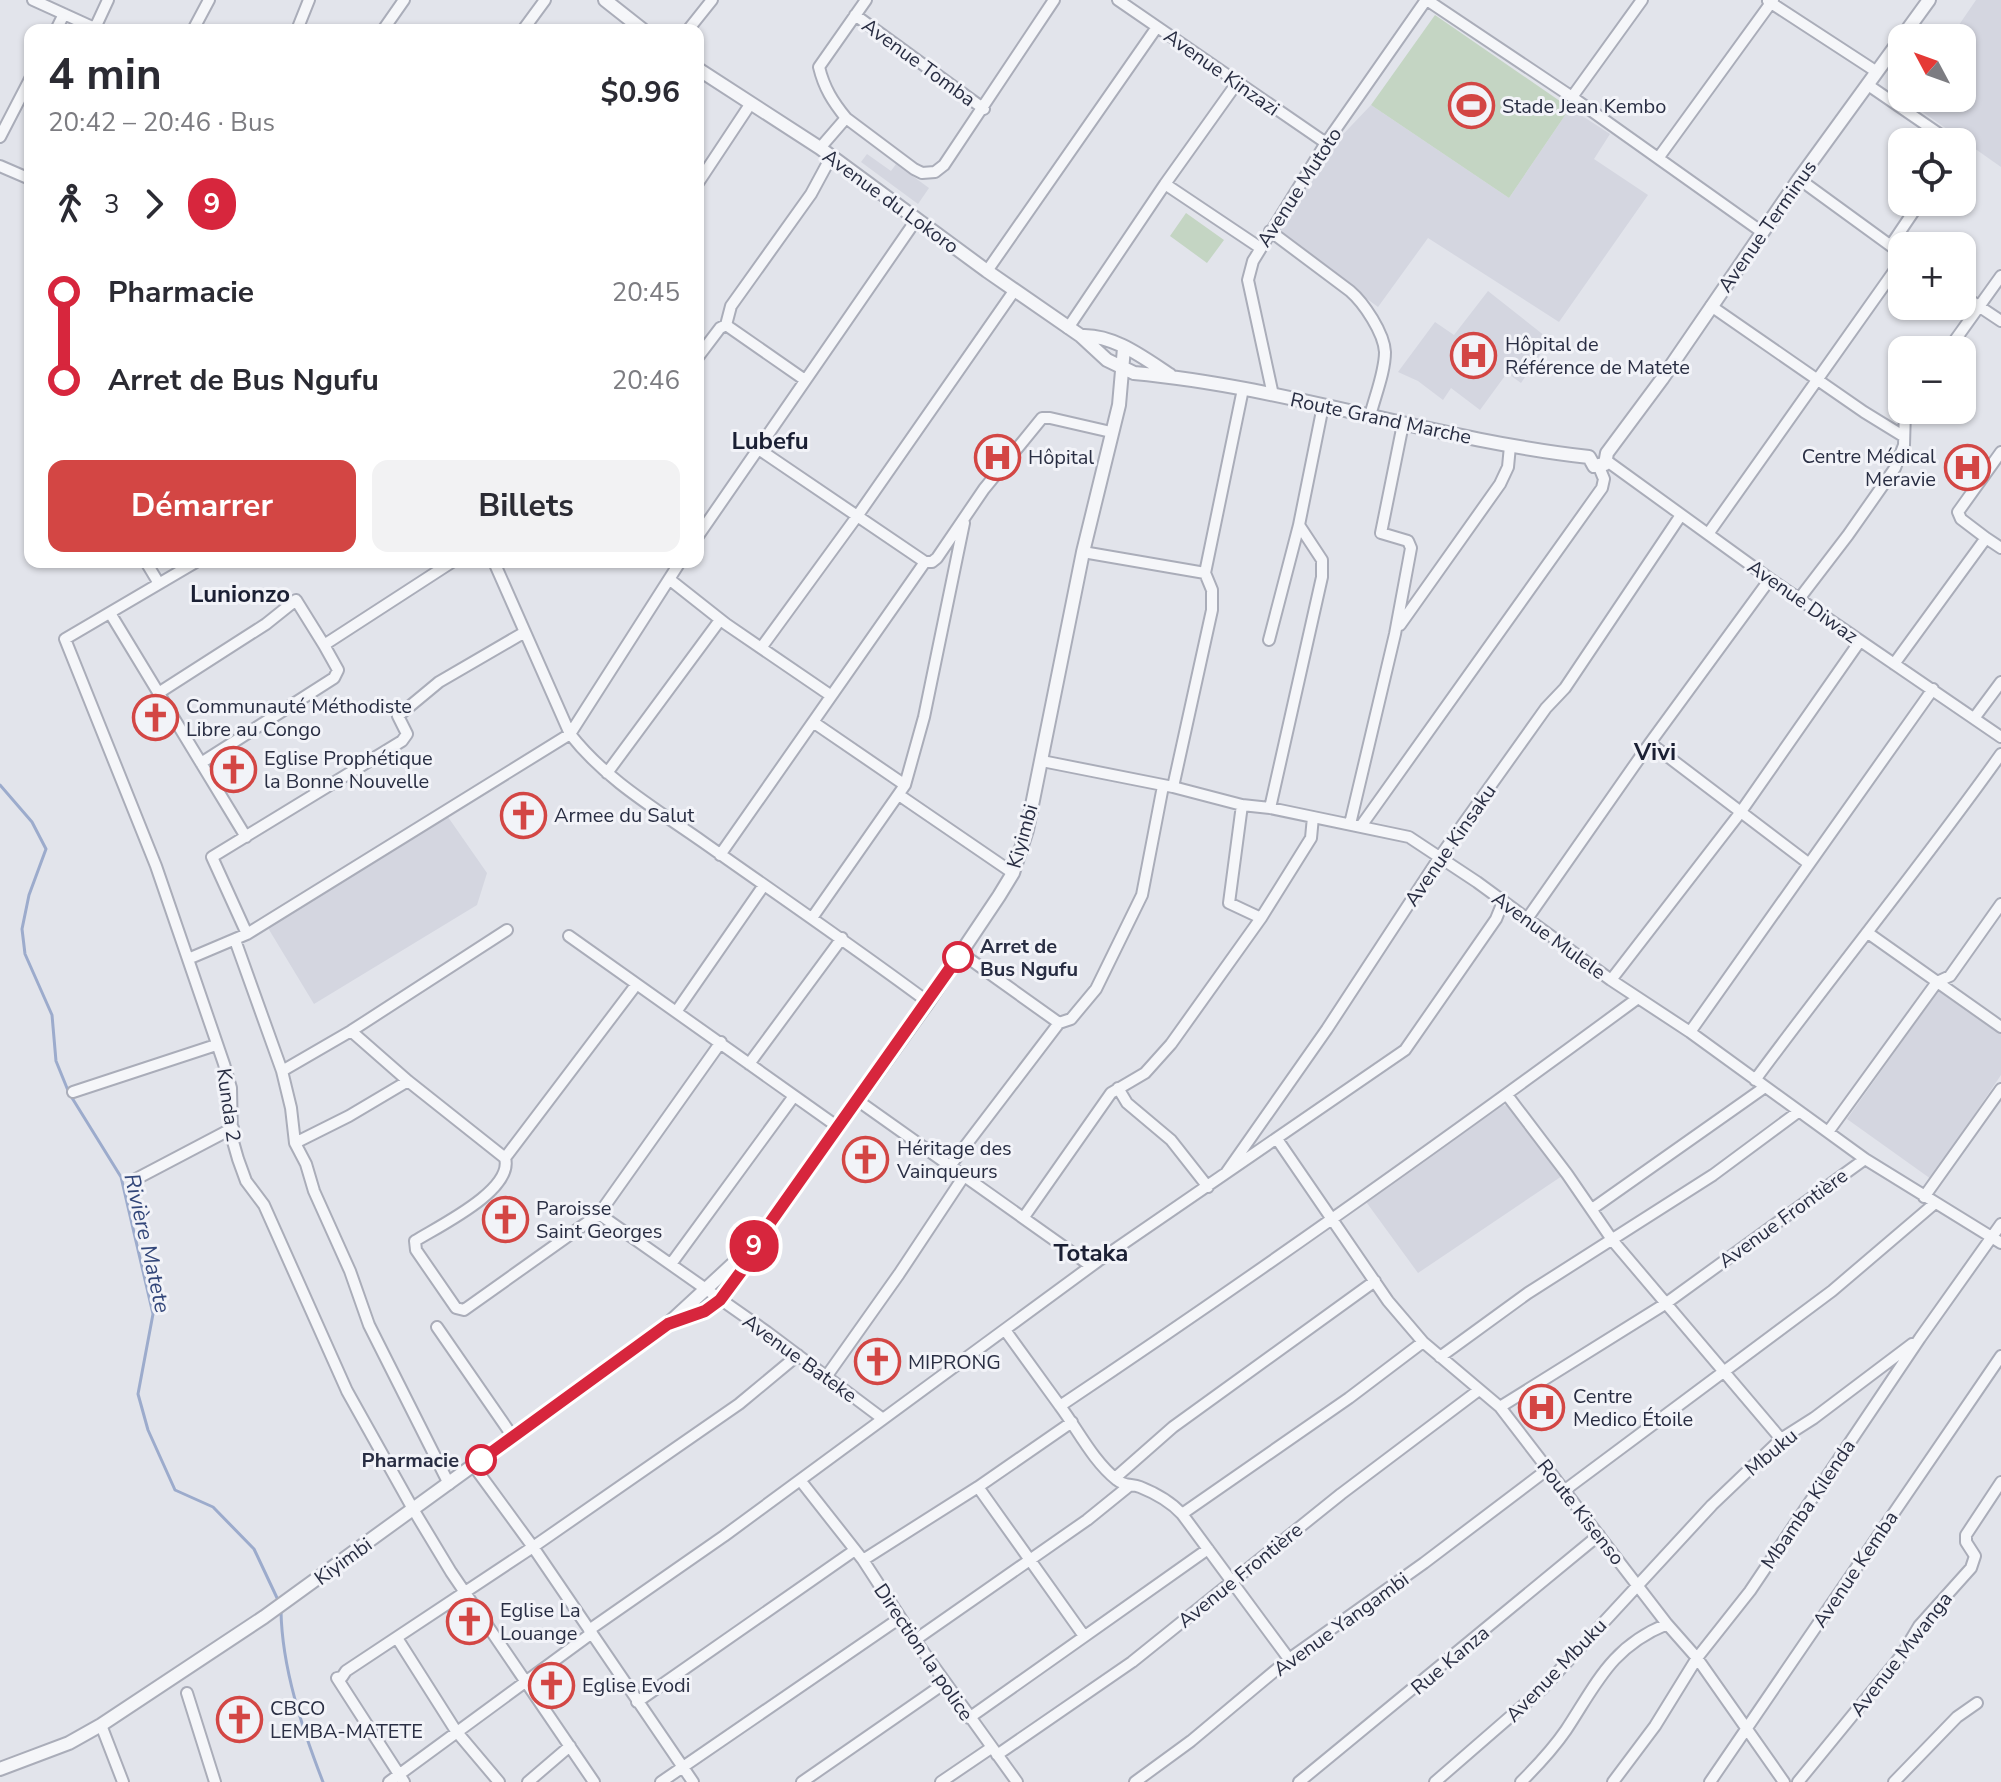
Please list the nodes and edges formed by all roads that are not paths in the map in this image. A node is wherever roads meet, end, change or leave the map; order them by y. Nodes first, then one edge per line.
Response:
1 (33, 0) edge
2 (108, 0) edge
3 (209, 0) edge
4 (309, 0) edge
5 (404, 0) edge
6 (545, 0) edge
7 (605, 0) edge
8 (712, 0) edge
9 (866, 0) edge
10 (1054, 0) edge
11 (1118, 0) edge
12 (1426, 0) edge
13 (1642, 0) edge
14 (1929, 0) edge
15 (1770, 1) edge
16 (64, 14) junction
17 (855, 15) junction
18 (59, 24) edge
19 (86, 24) edge
20 (99, 24) edge
21 (196, 24) edge
22 (299, 24) edge
23 (387, 24) edge
24 (527, 24) edge
25 (635, 24) edge
26 (693, 24) edge
27 (1157, 27) junction
28 (1877, 72) junction
29 (704, 73) edge
30 (1237, 83) junction
31 (1868, 85) junction
32 (24, 91) edge
33 (1572, 97) junction
34 (751, 103) junction
35 (984, 109) junction
36 (846, 118) junction
37 (1931, 128) edge
38 (0, 137) edge
39 (1326, 143) junction
40 (825, 153) junction
41 (1659, 157) junction
42 (0, 166) edge
43 (704, 174) edge
44 (24, 176) edge
45 (1799, 179) junction
46 (1165, 184) junction
47 (916, 220) junction
48 (1270, 231) junction
49 (1762, 232) junction
50 (1888, 243) edge
51 (1259, 247) junction
52 (987, 271) junction
53 (2001, 276) edge
54 (1888, 277) edge
55 (1014, 291) junction
56 (1976, 304) edge
57 (1711, 306) junction
58 (1979, 306) junction
59 (2001, 321) edge
60 (726, 325) junction
61 (1068, 328) junction
62 (1081, 336) junction
63 (1958, 336) edge
64 (1124, 348) junction
65 (704, 349) edge
66 (1142, 356) junction
67 (1128, 371) junction
68 (1173, 377) junction
69 (1816, 378) junction
70 (805, 380) junction
71 (1243, 389) junction
72 (1273, 395) junction
73 (1323, 406) junction
74 (1370, 416) junction
75 (1403, 424) junction
76 (1904, 424) edge
77 (1111, 432) junction
78 (1903, 436) junction
79 (1510, 446) junction
80 (757, 448) junction
81 (2001, 452) edge
82 (1604, 460) junction
83 (858, 515) junction
84 (1681, 515) junction
85 (965, 517) junction
86 (1299, 525) junction
87 (704, 527) edge
88 (1708, 534) junction
89 (1986, 538) junction
90 (2001, 548) edge
91 (1083, 552) junction
92 (925, 562) junction
93 (150, 568) edge
94 (185, 568) edge
95 (443, 568) edge
96 (497, 568) edge
97 (676, 568) edge
98 (1205, 573) junction
99 (669, 579) junction
100 (1770, 579) junction
101 (158, 582) junction
102 (1799, 599) junction
103 (110, 613) junction
104 (720, 620) junction
105 (525, 632) junction
106 (1395, 634) junction
107 (1269, 640) dead end
108 (1860, 641) junction
109 (324, 645) junction
110 (761, 648) junction
111 (1894, 664) junction
112 (2001, 682) edge
113 (1933, 689) junction
114 (160, 692) junction
115 (830, 695) junction
116 (1975, 717) junction
117 (813, 722) junction
118 (570, 734) junction
119 (2001, 737) edge
120 (1650, 743) junction
121 (2001, 754) edge
122 (1042, 761) junction
123 (201, 763) junction
124 (607, 773) junction
125 (905, 785) junction
126 (1168, 787) junction
127 (899, 795) junction
128 (1242, 805) junction
129 (1270, 808) junction
130 (1740, 813) junction
131 (1313, 817) junction
132 (1355, 825) junction
133 (246, 837) junction
134 (720, 855) junction
135 (1439, 858) junction
136 (1808, 863) junction
137 (1013, 873) junction
138 (764, 885) junction
139 (1503, 902) junction
140 (2001, 904) edge
141 (812, 918) junction
142 (1261, 918) junction
143 (1527, 919) junction
144 (507, 930) dead end
145 (1868, 933) junction
146 (247, 934) junction
147 (569, 936) dead end
148 (842, 938) junction
149 (235, 940) junction
150 (961, 953) junction
151 (188, 959) junction
152 (1611, 980) junction
153 (1937, 982) junction
154 (636, 985) junction
155 (1638, 998) junction
156 (928, 1002) junction
157 (676, 1012) junction
158 (1059, 1023) junction
159 (2001, 1027) edge
160 (351, 1031) junction
161 (1690, 1032) junction
162 (721, 1042) junction
163 (216, 1045) junction
164 (749, 1064) junction
165 (282, 1071) junction
166 (1755, 1080) junction
167 (408, 1081) junction
168 (1765, 1087) junction
169 (1118, 1088) junction
170 (2001, 1089) edge
171 (73, 1092) dead end
172 (1507, 1095) junction
173 (794, 1096) junction
174 (857, 1100) junction
175 (1798, 1112) junction
176 (838, 1127) junction
177 (233, 1128) junction
178 (1828, 1132) junction
179 (1277, 1139) junction
180 (295, 1143) junction
181 (505, 1158) junction
182 (1865, 1159) junction
183 (950, 1166) junction
184 (964, 1176) junction
185 (1222, 1178) junction
186 (136, 1179) dead end
187 (1208, 1187) junction
188 (1929, 1200) junction
189 (1592, 1209) junction
190 (599, 1214) junction
191 (1024, 1217) junction
192 (1330, 1218) junction
193 (2001, 1224) edge
194 (1996, 1240) edge
195 (1613, 1241) junction
196 (755, 1244) junction
197 (671, 1264) junction
198 (1091, 1266) junction
199 (1375, 1281) junction
200 (706, 1289) junction
201 (720, 1300) junction
202 (1665, 1304) junction
203 (668, 1324) junction
204 (437, 1327) dead end
205 (1005, 1330) junction
206 (1920, 1338) junction
207 (1423, 1342) junction
208 (798, 1355) junction
209 (2001, 1356) edge
210 (1440, 1357) junction
211 (1724, 1372) junction
212 (826, 1377) junction
213 (1479, 1390) junction
214 (1060, 1406) junction
215 (1500, 1407) junction
216 (883, 1419) junction
217 (1072, 1422) junction
218 (513, 1437) junction
219 (1781, 1439) junction
220 (473, 1465) junction
221 (1548, 1469) junction
222 (1115, 1478) junction
223 (800, 1480) junction
224 (2001, 1482) edge
225 (449, 1484) junction
226 (1129, 1486) junction
227 (978, 1487) junction
228 (1565, 1490) junction
229 (413, 1509) junction
230 (1182, 1514) junction
231 (1599, 1535) junction
232 (533, 1547) junction
233 (1208, 1549) junction
234 (855, 1550) junction
235 (863, 1560) junction
236 (1029, 1561) junction
237 (1231, 1581) junction
238 (1638, 1586) junction
239 (465, 1592) junction
240 (900, 1618) junction
241 (1667, 1624) junction
242 (590, 1631) junction
243 (1084, 1636) junction
244 (397, 1638) junction
245 (915, 1640) junction
246 (1697, 1658) junction
247 (1289, 1659) junction
248 (525, 1683) junction
249 (945, 1683) junction
250 (187, 1693) dead end
251 (637, 1702) junction
252 (1977, 1703) dead end
253 (969, 1718) junction
254 (101, 1725) junction
255 (1747, 1729) junction
256 (456, 1731) junction
257 (570, 1746) junction
258 (994, 1751) junction
259 (683, 1768) junction
260 (0, 1769) edge
261 (397, 1780) edge
262 (123, 1782) edge
263 (215, 1782) edge
264 (499, 1782) edge
265 (528, 1782) edge
266 (594, 1782) edge
267 (661, 1782) edge
268 (693, 1782) edge
269 (802, 1782) edge
270 (941, 1782) edge
271 (1017, 1782) edge
272 (1135, 1782) edge
273 (1299, 1782) edge
274 (1435, 1782) edge
275 (1521, 1782) edge
276 (1613, 1782) edge
277 (1710, 1782) edge
278 (1784, 1782) edge
279 (1798, 1782) edge
280 (1894, 1782) edge

1 - 16 street
2 - 20 street
3 - 21 street
4 - 22 street
5 - 23 street
6 - 24 street
7 - 25 street
8 - 26 street
9 - 17 street, Avenue Tomba
10 - 35 street, Avenue Tomba
11 - 27 street, Avenue Kinzazi
12 - 33 street
12 - 39 street, Avenue Mutoto
13 - 33 street
14 - 28 street, Avenue Terminus
15 - 28 street
15 - 41 street
16 - 18 street
16 - 19 street
17 - 35 street, Avenue Tomba
17 - 36 street, Avenue Tomba
27 - 30 street, Avenue Kinzazi
27 - 52 street
28 - 31 street, Avenue Terminus
29 - 34 street, Avenue du Lokoro
30 - 39 street, Avenue Kinzazi
30 - 46 street
31 - 37 street
31 - 45 street, Avenue Terminus
32 - 38 street
33 - 41 street
34 - 40 street, Avenue du Lokoro
34 - 43 street
35 - 36 street, Avenue Tomba
36 - 40 street
39 - 48 street, Avenue Mutoto
40 - 47 street, Avenue du Lokoro
40 - 60 street
41 - 49 street
42 - 44 street
45 - 49 street, Avenue Terminus
45 - 50 street
46 - 51 street
46 - 61 street
47 - 52 street, Avenue du Lokoro
47 - 70 street
48 - 51 street, Avenue Mutoto
48 - 74 street
49 - 57 street, Avenue Terminus
51 - 72 street, Avenue Mutoto
52 - 55 street, Avenue du Lokoro
53 - 58 street
54 - 69 street
55 - 61 street, Avenue du Lokoro
55 - 83 street
56 - 58 street
57 - 69 street
57 - 82 street, Avenue Terminus
58 - 59 street
58 - 63 street
60 - 65 street
60 - 70 street
61 - 62 street, Avenue du Lokoro
62 - 64 street, Avenue du Lokoro
62 - 67 street, Avenue du Lokoro
64 - 66 street, Route Grand Marche
64 - 67 street, Kiyimbi
66 - 67 street, Kiyimbi
66 - 68 street, Route Grand Marche
67 - 68 street, Route Grand Marche
67 - 77 street, Kiyimbi
68 - 71 street, Route Grand Marche
69 - 78 street
69 - 88 street
70 - 80 street
71 - 72 street, Route Grand Marche
71 - 98 street
72 - 73 street, Route Grand Marche
73 - 74 street, Route Grand Marche
73 - 86 street
74 - 75 street, Route Grand Marche
75 - 79 street, Route Grand Marche
75 - 106 street
76 - 78 street
77 - 85 street
77 - 91 street, Kiyimbi
78 - 102 street
79 - 82 street, Route Grand Marche
79 - 106 street
80 - 83 street
80 - 87 street
81 - 89 street
82 - 84 street, Avenue Diwaz
82 - 132 street, Avenue Terminus
83 - 92 street
83 - 110 street
84 - 88 street, Avenue Diwaz
84 - 135 street, Avenue Kinsaku
85 - 92 street
85 - 125 street
86 - 107 street
86 - 129 street
88 - 100 street, Avenue Diwaz
89 - 90 street
89 - 111 street
91 - 98 street
91 - 122 street, Kiyimbi
92 - 115 street
93 - 101 street
94 - 101 street
95 - 109 street
96 - 105 street
97 - 99 street
98 - 126 street
99 - 104 street
99 - 118 street
100 - 102 street, Avenue Diwaz
100 - 120 street
101 - 103 street
102 - 108 street, Avenue Diwaz
103 - 114 street
103 - 151 street, Kunda 2
104 - 110 street
104 - 124 street
105 - 118 street
105 - 133 street
106 - 132 street
108 - 111 street, Avenue Diwaz
108 - 130 street
109 - 114 street
109 - 123 street
110 - 115 street
111 - 113 street, Avenue Diwaz
112 - 116 street
113 - 116 street, Avenue Diwaz
113 - 136 street
114 - 123 street
115 - 117 street
116 - 119 street, Avenue Diwaz
117 - 125 street
117 - 134 street
118 - 124 street
118 - 146 street
120 - 130 street
120 - 143 street
121 - 145 street
122 - 126 street, Avenue Mulele
122 - 137 street, Kiyimbi
123 - 133 street
124 - 134 street
125 - 127 street
126 - 128 street, Avenue Mulele
126 - 158 street
127 - 137 street
127 - 141 street
128 - 129 street, Avenue Mulele
128 - 142 street
129 - 131 street, Avenue Mulele
130 - 136 street
130 - 152 street
131 - 132 street, Avenue Mulele
131 - 142 street
132 - 135 street, Avenue Mulele
133 - 146 street
134 - 138 street
135 - 139 street, Avenue Mulele
135 - 185 street, Avenue Kinsaku
136 - 161 street
137 - 150 street, Kiyimbi
138 - 141 street
138 - 157 street
139 - 143 street, Avenue Mulele
139 - 179 street
140 - 153 street
141 - 148 street
142 - 169 street
143 - 152 street, Avenue Mulele
144 - 160 street
145 - 153 street
145 - 166 street
146 - 149 street
147 - 154 street
148 - 156 street
148 - 164 street
149 - 151 street
149 - 165 street
150 - 156 street, Kiyimbi
150 - 158 street
151 - 163 street, Kunda 2
152 - 155 street, Avenue Mulele
153 - 159 street
153 - 178 street
154 - 157 street
154 - 181 street
155 - 161 street, Avenue Mulele
155 - 172 street
156 - 174 street, Kiyimbi
157 - 162 street
158 - 183 street
160 - 165 street
160 - 167 street
161 - 166 street, Avenue Mulele
162 - 164 street
162 - 190 street
163 - 171 street
163 - 177 street, Kunda 2
164 - 173 street
165 - 180 street
166 - 168 street, Avenue Mulele
167 - 180 street
167 - 181 street
168 - 175 street, Avenue Mulele
168 - 189 street
169 - 187 street
169 - 191 street
170 - 188 street
172 - 189 street
172 - 192 street
173 - 176 street
173 - 197 street
174 - 176 street, Kiyimbi
174 - 183 street
175 - 178 street, Avenue Mulele
175 - 195 street
176 - 196 street, Kiyimbi
177 - 186 street
177 - 229 street, Kunda 2
178 - 182 street, Avenue Mulele
179 - 185 street
179 - 192 street, Route Kisenso
180 - 225 street
181 - 190 street
182 - 188 street, Avenue Mulele
182 - 202 street, Avenue Frontière
183 - 184 street
184 - 191 street
184 - 212 street
185 - 187 street
187 - 198 street
188 - 194 street, Avenue Mulele
188 - 211 street
189 - 195 street
190 - 197 street, Avenue Bateke
191 - 198 street
192 - 199 street, Route Kisenso
192 - 214 street
193 - 194 street, Mbamba Kilenda
194 - 206 street, Mbamba Kilenda
195 - 202 street
195 - 210 street
196 - 200 street
196 - 201 street
197 - 200 street, Avenue Bateke
198 - 205 street
199 - 207 street, Route Kisenso
199 - 222 street
200 - 201 street, Avenue Bateke
200 - 203 street
201 - 203 street
201 - 208 street, Avenue Bateke
202 - 211 street
202 - 215 street, Avenue Frontière
203 - 218 street, Kiyimbi
204 - 218 street
205 - 214 street
205 - 216 street
206 - 219 street, Mbuku
206 - 246 street, Mbamba Kilenda
207 - 210 street, Route Kisenso
207 - 230 street
208 - 212 street, Avenue Bateke
208 - 232 street
209 - 255 street, Avenue Kemba
210 - 213 street, Route Kisenso
211 - 219 street
211 - 228 street
212 - 216 street, Avenue Bateke
213 - 215 street, Route Kisenso
213 - 237 street, Avenue Frontière
214 - 217 street
215 - 221 street, Route Kisenso
216 - 223 street
217 - 222 street
217 - 227 street
218 - 220 street, Kiyimbi
219 - 238 street, Mbuku
220 - 225 street, Kiyimbi
220 - 232 street
221 - 228 street, Route Kisenso
221 - 247 street, Avenue Yangambi
222 - 226 street
223 - 234 street, Direction la police
223 - 242 street
224 - 279 street, Avenue Mwanga
225 - 229 street, Kiyimbi
226 - 230 street
226 - 236 street
227 - 235 street
227 - 236 street
228 - 231 street, Route Kisenso
229 - 239 street, Kunda 2
229 - 254 street, Kiyimbi
230 - 233 street
231 - 238 street, Route Kisenso
231 - 273 street, Rue Kanza
232 - 239 street
232 - 242 street
233 - 237 street
233 - 243 street
234 - 235 street, Direction la police
234 - 251 street
235 - 240 street, Direction la police
236 - 243 street
236 - 245 street
237 - 247 street
237 - 258 street, Avenue Frontière
238 - 241 street, Route Kisenso
238 - 274 street, Avenue Mbuku
239 - 244 street
239 - 248 street, Kunda 2
240 - 245 street, Direction la police
240 - 259 street
241 - 246 street, Route Kisenso
241 - 275 street
242 - 248 street
242 - 251 street
243 - 253 street
244 - 256 street
244 - 261 street
245 - 249 street, Direction la police
246 - 255 street, Route Kisenso
246 - 276 street, Mbamba Kilenda
247 - 272 street, Avenue Yangambi
248 - 256 street
248 - 257 street, Kunda 2
249 - 253 street, Direction la police
249 - 269 street
250 - 263 street
251 - 259 street
252 - 280 street
253 - 258 street, Direction la police
254 - 260 street, Kiyimbi
254 - 262 street
255 - 277 street, Avenue Kemba
255 - 278 street, Route Kisenso
256 - 261 street
256 - 264 street
257 - 265 street
257 - 266 street, Kunda 2
258 - 270 street, Avenue Frontière
258 - 271 street, Direction la police
259 - 267 street
259 - 268 street

